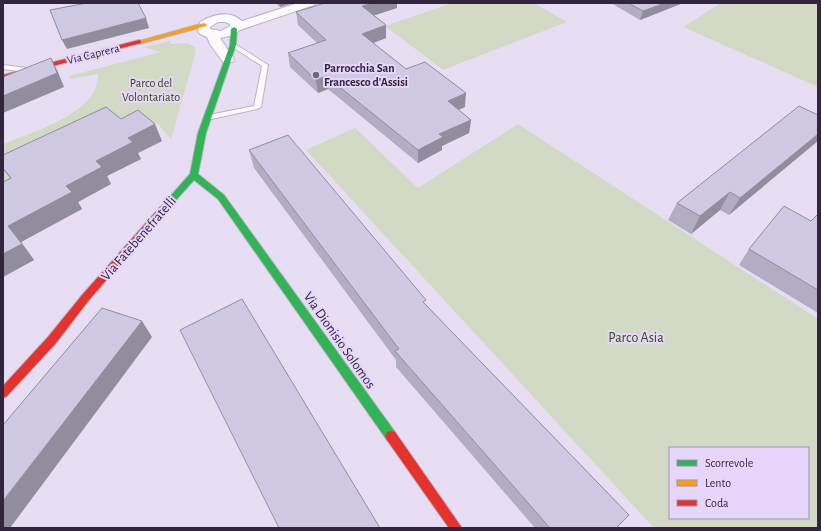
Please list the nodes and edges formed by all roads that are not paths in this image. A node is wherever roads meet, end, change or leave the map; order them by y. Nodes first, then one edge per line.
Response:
1 (310, 3) edge
2 (300, 5) edge
3 (232, 18) junction
4 (209, 28) junction
5 (158, 38) joint
6 (233, 45) junction
7 (228, 58) junction
8 (3, 67) edge
9 (29, 70) junction
10 (3, 77) edge
11 (207, 118) junction
12 (194, 175) junction
13 (3, 393) edge
14 (456, 528) edge

1 - 2 street
2 - 3 street
3 - 4 street
3 - 4 street, Via Caprera
3 - 6 street
4 - 5 street, Via Caprera
4 - 7 street
5 - 9 street, Via Caprera
6 - 7 street
6 - 11 lane
7 - 11 street
8 - 9 lane, Via Caprera
9 - 10 street, Via Caprera
11 - 12 street
12 - 13 street, Via Fatebenefratelli
12 - 14 street, Via Dionisio Solomos

